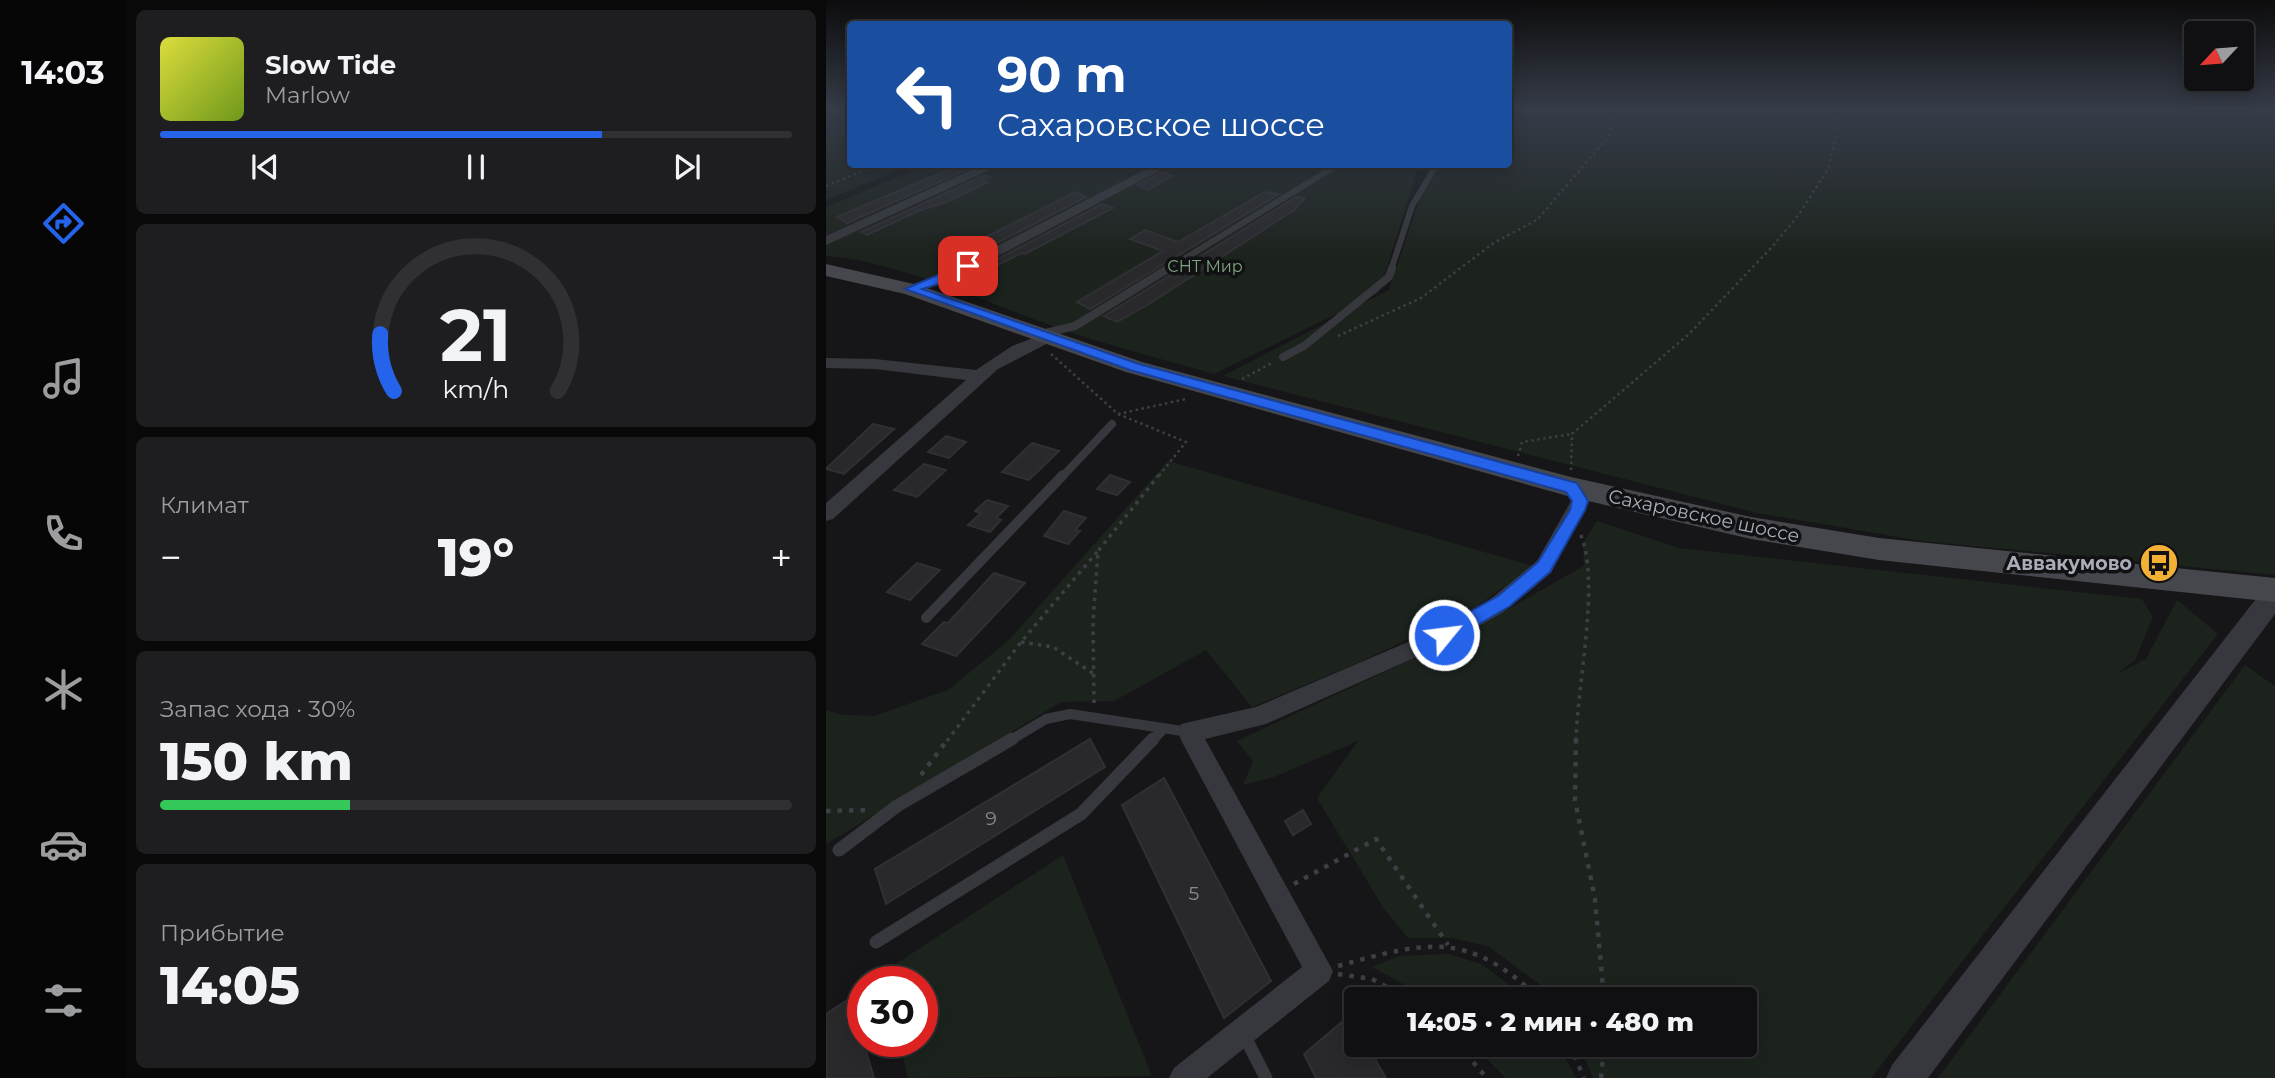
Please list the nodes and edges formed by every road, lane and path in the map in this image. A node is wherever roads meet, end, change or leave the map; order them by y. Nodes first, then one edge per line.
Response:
1 (1590, 158) edge
2 (1831, 158) edge
3 (869, 168) edge
4 (987, 168) edge
5 (1158, 168) edge
6 (1332, 168) edge
7 (1435, 168) edge
8 (826, 186) edge
9 (826, 241) edge
10 (826, 270) edge
11 (911, 289) junction
12 (1047, 336) junction
13 (1327, 340) dead end
14 (1283, 357) joint
15 (826, 363) edge
16 (980, 376) junction
17 (1222, 391) junction
18 (1118, 414) junction
19 (1112, 424) joint
20 (1572, 433) junction
21 (1512, 471) junction
22 (1572, 487) junction
23 (826, 514) edge
24 (1573, 519) junction
25 (1098, 551) junction
26 (2275, 592) edge
27 (926, 618) dead end
28 (1021, 642) junction
29 (1094, 674) junction
30 (1094, 716) junction
31 (1176, 730) junction
32 (919, 778) dead end
33 (897, 806) junction
34 (826, 811) edge
35 (839, 850) dead end
36 (1277, 893) junction
37 (876, 942) dead end
38 (1448, 945) junction
39 (1319, 971) junction
40 (1387, 987) edge
41 (1529, 987) edge
42 (1603, 987) edge
43 (1242, 1031) junction
44 (1469, 1057) edge
45 (1575, 1057) edge
46 (1603, 1057) edge
47 (1184, 1078) edge
48 (1266, 1078) edge
49 (1488, 1078) edge
50 (1584, 1078) edge
51 (1601, 1078) edge
52 (1905, 1078) edge

1 - 13 path
2 - 20 path
3 - 8 path
4 - 9 street
5 - 11 street
6 - 12 lane
7 - 14 lane
10 - 11 main road, Сахаровское шоссе
11 - 12 main road, Сахаровское шоссе
12 - 16 street
12 - 17 main road, Сахаровское шоссе
12 - 18 path
14 - 17 path
15 - 16 street
16 - 23 street
17 - 18 path
17 - 21 main road, Сахаровское шоссе
18 - 19 path
18 - 25 path
19 - 27 lane
20 - 21 path
20 - 22 path
21 - 22 main road, Сахаровское шоссе
22 - 24 street
22 - 26 main road, Сахаровское шоссе
24 - 31 street
24 - 42 path
25 - 28 path
25 - 29 path
26 - 52 street
28 - 29 path
28 - 32 path
29 - 30 path
30 - 31 lane
30 - 33 lane
31 - 36 street
31 - 37 lane
33 - 34 path
33 - 35 lane
36 - 38 path
36 - 39 street
38 - 39 path
38 - 41 path
39 - 40 path
39 - 43 street
43 - 47 street
43 - 48 lane
44 - 49 path
45 - 50 path
46 - 51 path

